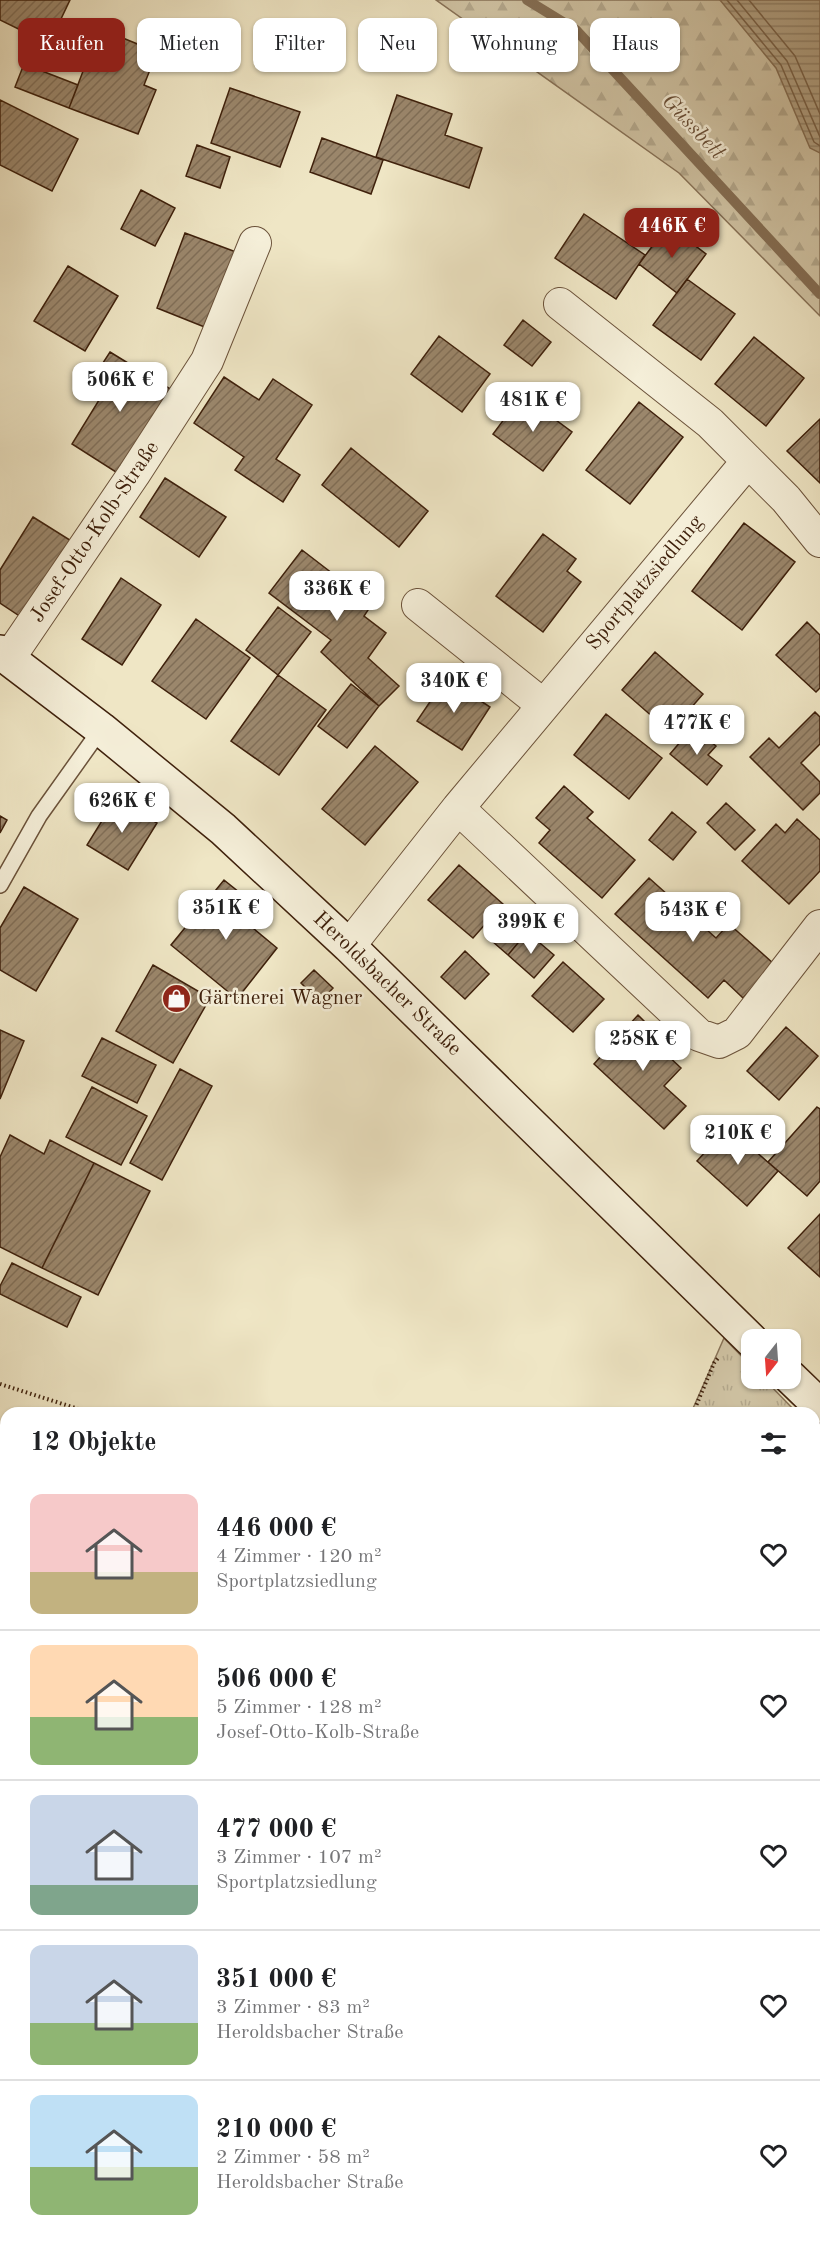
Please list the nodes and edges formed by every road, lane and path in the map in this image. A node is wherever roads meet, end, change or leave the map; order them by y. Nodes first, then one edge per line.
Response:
1 (255, 243) dead end
2 (560, 304) dead end
3 (748, 460) junction
4 (820, 541) edge
5 (418, 606) dead end
6 (5, 655) edge
7 (543, 705) junction
8 (101, 729) junction
9 (458, 808) junction
10 (0, 885) edge
11 (820, 926) edge
12 (349, 946) junction
13 (741, 1332) edge
14 (741, 1339) edge
15 (0, 1384) edge
16 (801, 1388) edge
17 (820, 1406) edge
18 (73, 1407) edge
19 (696, 1407) edge

1 - 6 street, Josef-Otto-Kolb-Straße
2 - 3 street
3 - 4 street
3 - 7 street, Sportplatzsiedlung
5 - 7 street
6 - 8 street, Heroldsbacher Straße
7 - 9 street, Sportplatzsiedlung
8 - 10 lane
8 - 12 street, Heroldsbacher Straße
9 - 11 street
9 - 12 street, Sportplatzsiedlung
12 - 13 street, Heroldsbacher Straße
14 - 19 path
15 - 18 path
16 - 17 street

